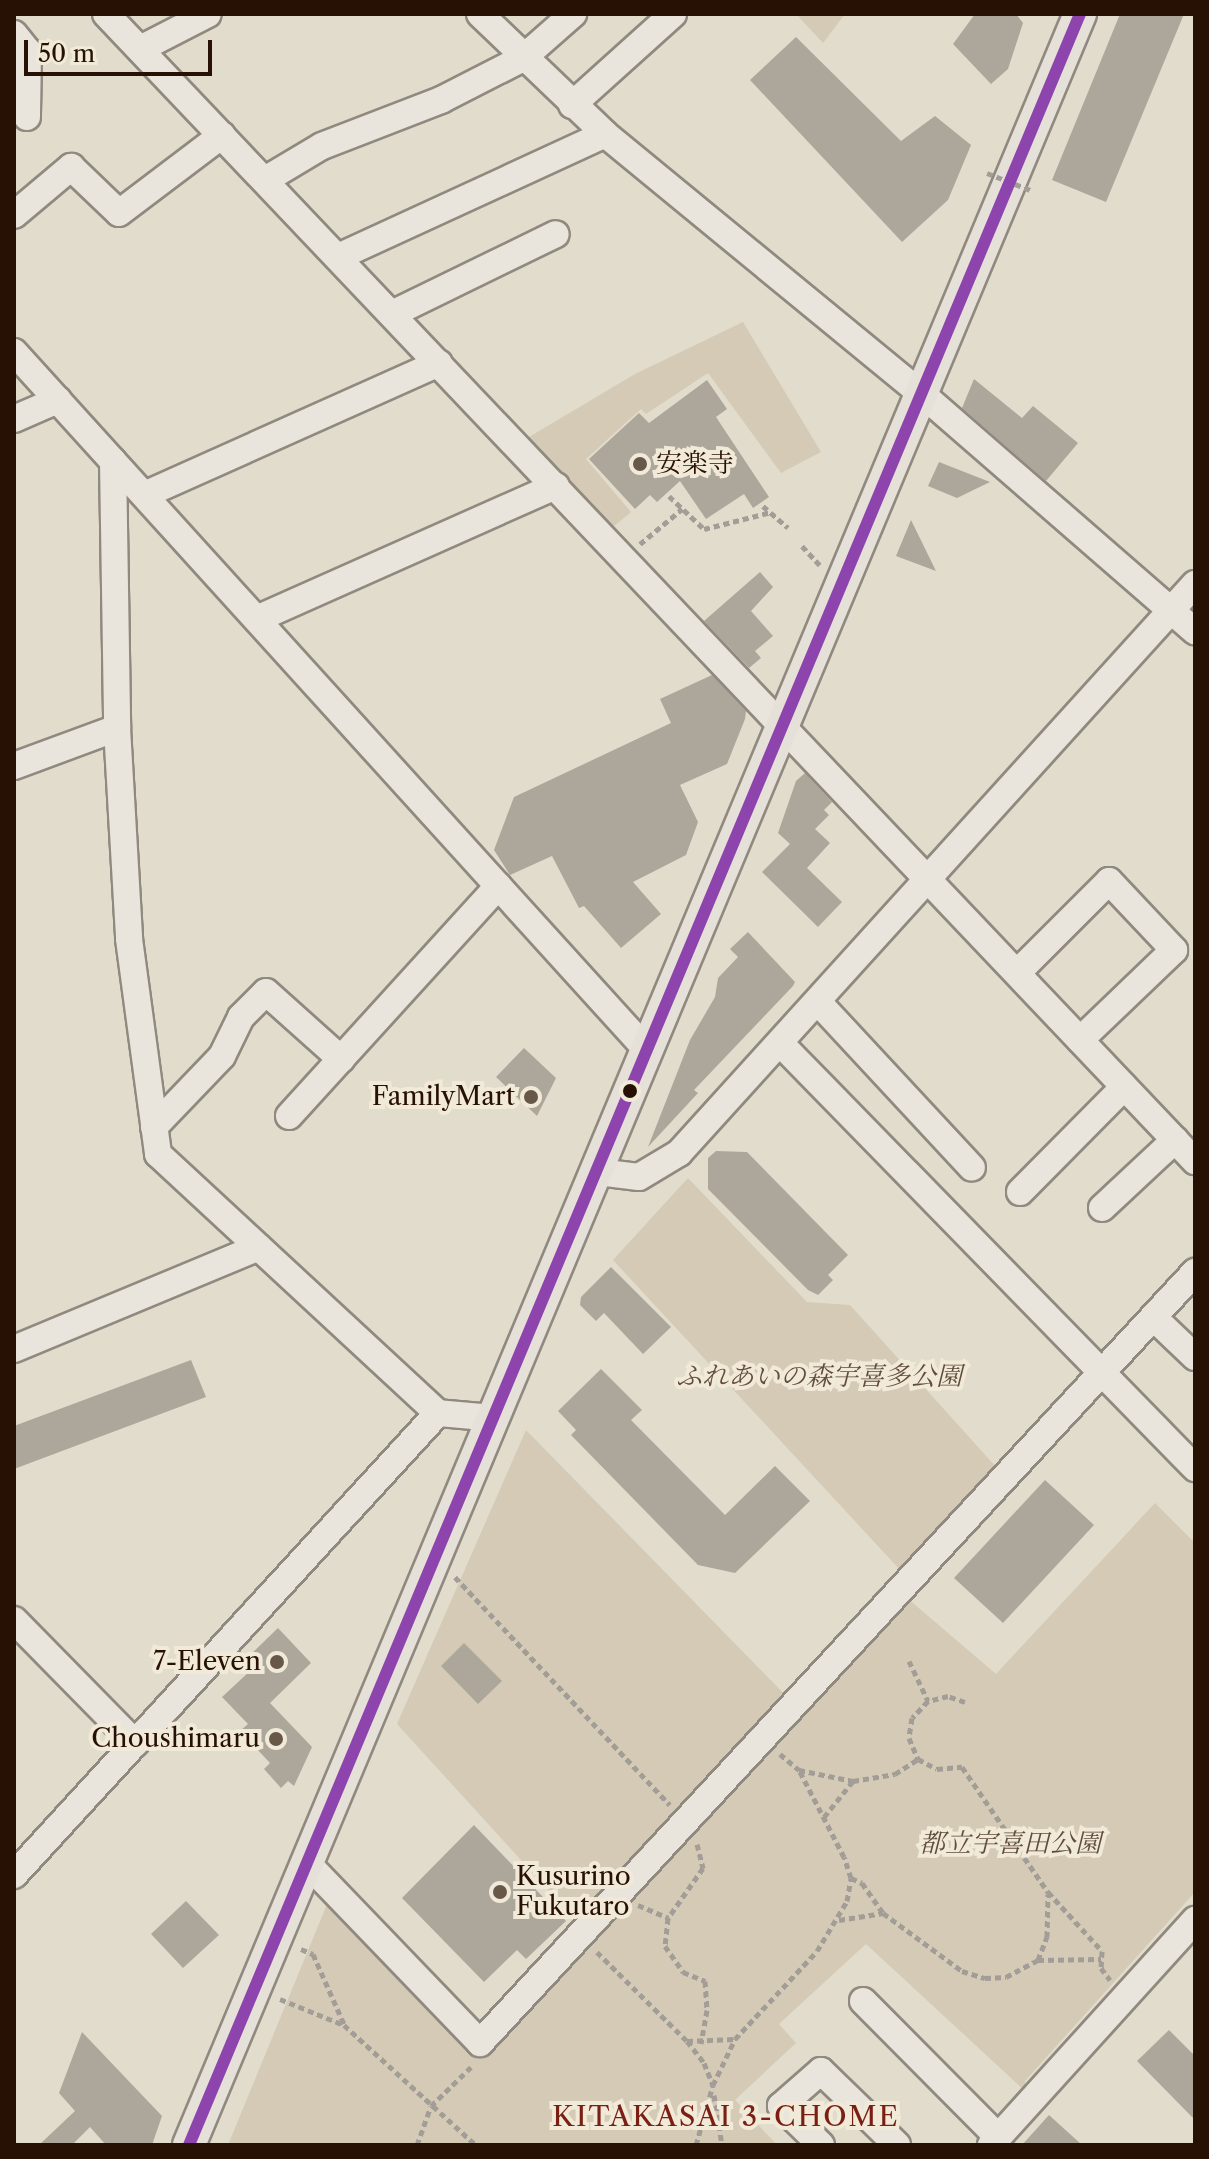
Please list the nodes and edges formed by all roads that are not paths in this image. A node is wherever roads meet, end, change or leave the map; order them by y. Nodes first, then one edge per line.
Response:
1 (106, 14) edge
2 (208, 14) edge
3 (480, 14) edge
4 (573, 14) edge
5 (673, 14) edge
6 (1080, 14) edge
7 (14, 34) edge
8 (140, 49) junction
9 (523, 58) junction
10 (572, 105) junction
11 (27, 117) dead end
12 (605, 134) junction
13 (222, 135) junction
14 (265, 180) junction
15 (14, 215) edge
16 (556, 234) dead end
17 (338, 257) junction
18 (392, 314) junction
19 (14, 352) edge
20 (439, 363) junction
21 (922, 394) junction
22 (58, 400) junction
23 (14, 419) edge
24 (113, 461) junction
25 (556, 486) junction
26 (144, 495) junction
27 (1195, 584) edge
28 (1172, 610) junction
29 (259, 618) junction
30 (1195, 631) edge
31 (782, 726) junction
32 (117, 728) junction
33 (14, 766) edge
34 (928, 878) junction
35 (498, 886) junction
36 (1017, 973) junction
37 (818, 1002) junction
38 (1080, 1040) junction
39 (781, 1044) junction
40 (647, 1050) junction
41 (341, 1059) junction
42 (1124, 1087) junction
43 (289, 1116) dead end
44 (154, 1127) junction
45 (1175, 1140) junction
46 (1195, 1161) edge
47 (972, 1168) dead end
48 (598, 1172) junction
49 (1020, 1192) dead end
50 (1102, 1208) dead end
51 (259, 1247) junction
52 (1195, 1272) edge
53 (1153, 1317) junction
54 (14, 1349) edge
55 (1195, 1357) edge
56 (1102, 1373) junction
57 (438, 1413) junction
58 (494, 1418) junction
59 (1195, 1468) edge
60 (14, 1620) edge
61 (135, 1743) junction
62 (306, 1862) junction
63 (14, 1875) edge
64 (1195, 1920) edge
65 (863, 2001) dead end
66 (994, 2141) edge
67 (189, 2145) edge
68 (821, 2145) edge
69 (897, 2145) edge

1 - 8 street
2 - 8 street
3 - 9 street
4 - 9 street
5 - 10 street
6 - 21 main road
7 - 11 street
8 - 13 street
9 - 10 street
9 - 14 street
10 - 12 street
12 - 17 street
12 - 21 street
13 - 14 street
13 - 15 street
14 - 17 street
16 - 18 street
17 - 18 street
18 - 20 street
19 - 22 street
20 - 25 street
20 - 26 street
21 - 28 street
21 - 31 main road
22 - 23 street
22 - 24 street
24 - 26 street
24 - 32 street
25 - 29 street
25 - 31 street
26 - 29 street
27 - 28 street
28 - 30 street
28 - 34 street
29 - 35 street
31 - 34 street
31 - 40 main road
32 - 33 street
32 - 44 street
34 - 36 street
34 - 37 street
35 - 40 street
35 - 41 street
36 - 38 street
36 - 38 street
37 - 39 street
37 - 47 street
38 - 42 street
39 - 48 street
39 - 56 street
40 - 48 main road
41 - 43 street
41 - 44 street
42 - 45 street
42 - 49 street
44 - 51 street
45 - 46 street
45 - 50 street
48 - 58 main road
51 - 54 street
51 - 57 street
52 - 53 street
53 - 55 street
53 - 56 street
56 - 59 street
56 - 62 street
57 - 58 street
57 - 61 street
58 - 62 main road
60 - 61 street
61 - 63 street
62 - 67 main road
64 - 66 street
65 - 66 street
68 - 69 street

